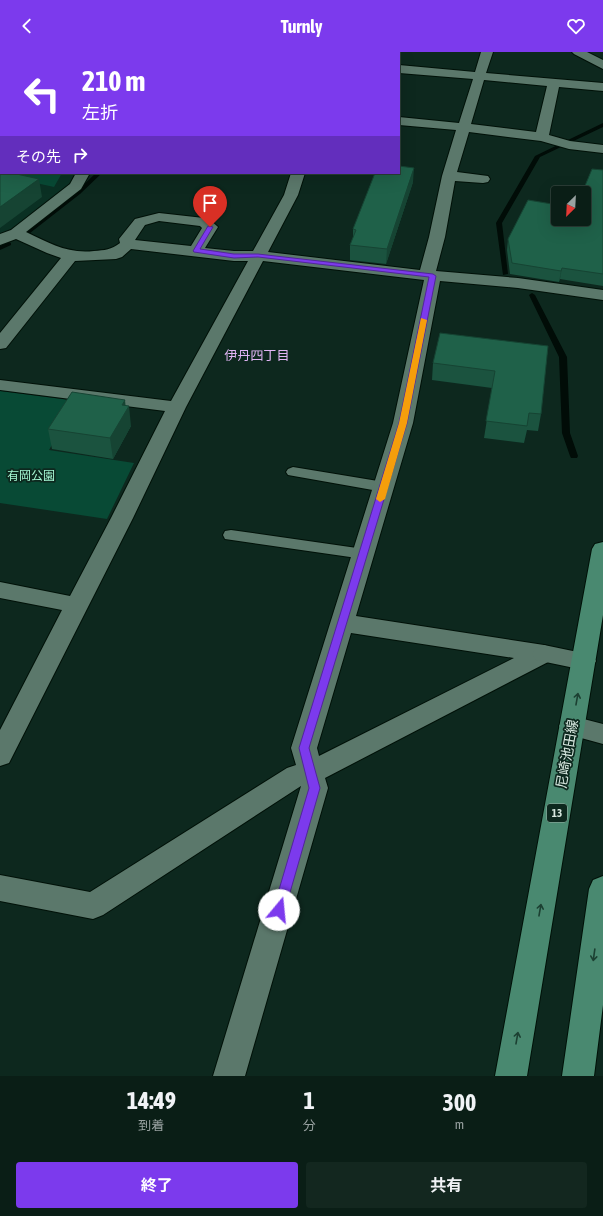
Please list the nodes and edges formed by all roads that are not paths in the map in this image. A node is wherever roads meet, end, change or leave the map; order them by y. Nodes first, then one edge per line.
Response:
1 (487, 52) edge
2 (578, 52) edge
3 (603, 65) edge
4 (400, 69) edge
5 (480, 75) junction
6 (554, 82) junction
7 (603, 87) edge
8 (400, 121) edge
9 (463, 127) junction
10 (542, 137) junction
11 (603, 149) edge
12 (82, 174) edge
13 (298, 174) edge
14 (448, 176) junction
15 (483, 179) dead end
16 (16, 233) junction
17 (0, 240) edge
18 (128, 244) junction
19 (196, 251) junction
20 (72, 256) junction
21 (258, 256) junction
22 (430, 275) junction
23 (603, 295) edge
24 (0, 344) edge
25 (0, 385) edge
26 (177, 407) junction
27 (294, 472) dead end
28 (384, 487) junction
29 (231, 535) dead end
30 (603, 550) edge
31 (364, 554) junction
32 (0, 590) edge
33 (76, 605) junction
34 (343, 623) junction
35 (544, 654) junction
36 (584, 661) junction
37 (572, 726) junction
38 (603, 734) edge
39 (0, 755) edge
40 (310, 773) junction
41 (0, 888) edge
42 (603, 889) edge
43 (229, 1076) edge
44 (511, 1076) edge
45 (578, 1076) edge

1 - 5 street
2 - 3 street
4 - 5 street
5 - 6 street
5 - 9 street
6 - 7 street
6 - 10 street
8 - 9 street
9 - 10 street
9 - 14 street
10 - 11 street
12 - 16 street
13 - 21 street
14 - 15 street
14 - 22 street
16 - 17 street
16 - 20 street
18 - 19 street
18 - 19 street
18 - 20 street
19 - 21 street
20 - 24 street
21 - 22 street
21 - 26 street
22 - 23 street
22 - 28 street
25 - 26 street
26 - 33 street
27 - 28 lane
28 - 31 street
29 - 31 lane
30 - 36 main road, 尼崎池田線 / 13
31 - 34 street
32 - 33 street
33 - 39 street
34 - 35 street
34 - 40 street
35 - 36 street
35 - 40 street
37 -> 36 main road, 尼崎池田線 / 13
37 - 38 street
44 -> 37 main road, 尼崎池田線 / 13
40 - 41 street
40 - 43 street
42 -> 45 main road

